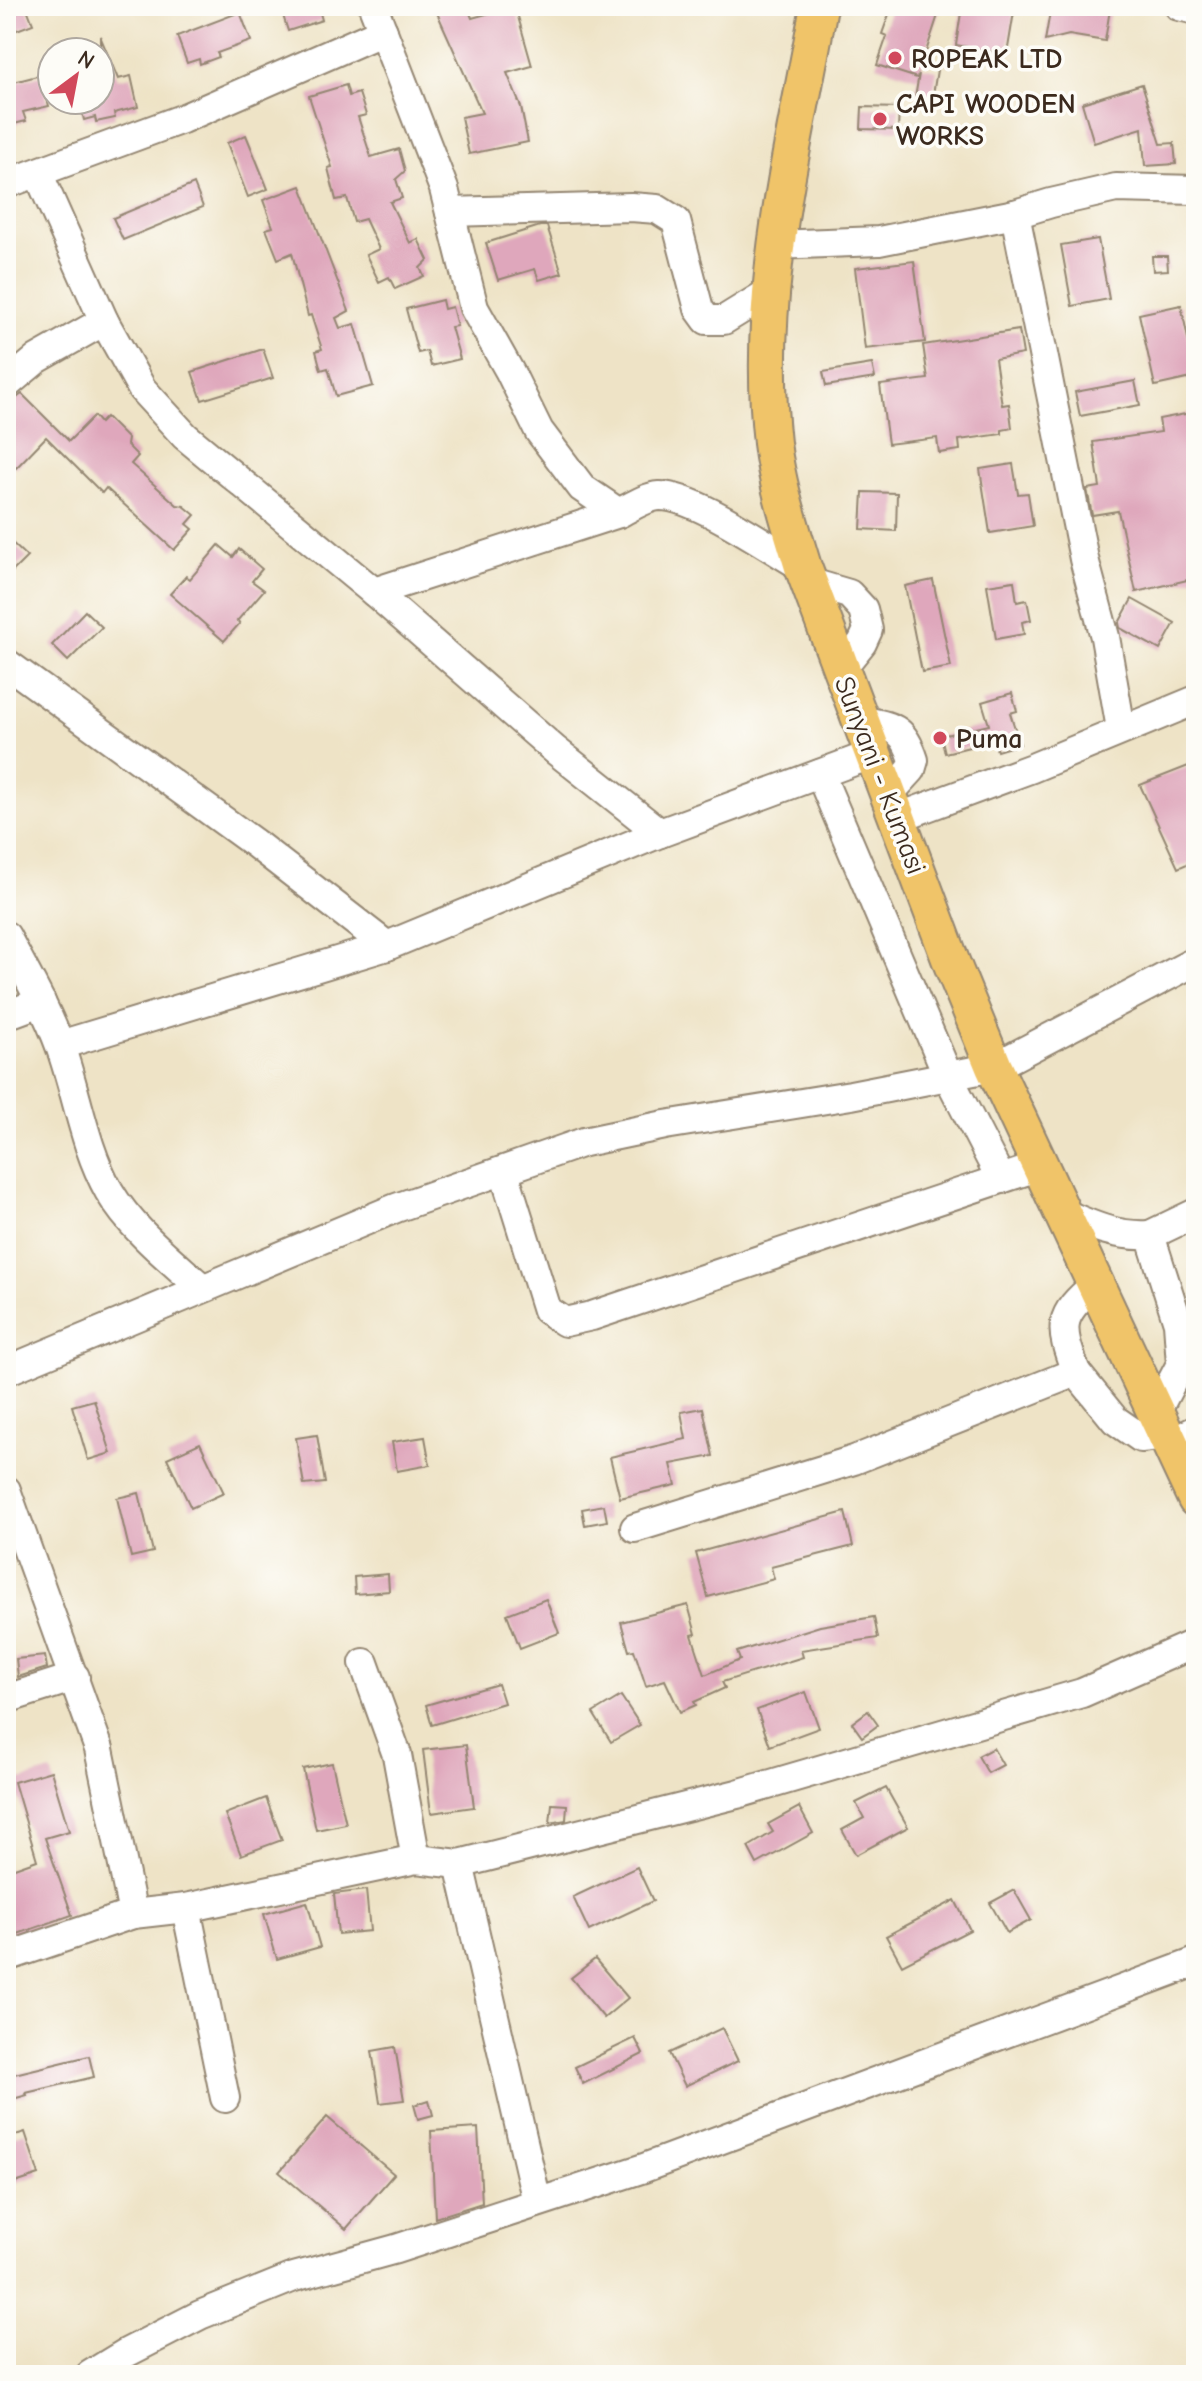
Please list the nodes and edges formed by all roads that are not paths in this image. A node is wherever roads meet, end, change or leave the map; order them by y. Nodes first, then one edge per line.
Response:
1 (819, 6) edge
2 (1179, 6) edge
3 (1196, 10) edge
4 (378, 18) edge
5 (38, 173) junction
6 (6, 184) edge
7 (1196, 190) edge
8 (450, 212) junction
9 (1015, 214) junction
10 (774, 245) junction
11 (771, 291) junction
12 (104, 321) junction
13 (6, 385) edge
14 (619, 513) junction
15 (806, 575) junction
16 (374, 592) junction
17 (6, 663) edge
18 (1196, 700) edge
19 (860, 720) junction
20 (1121, 729) junction
21 (873, 754) junction
22 (820, 774) junction
23 (892, 806) junction
24 (660, 833) junction
25 (6, 936) edge
26 (387, 946) junction
27 (1196, 961) edge
28 (41, 1002) junction
29 (6, 1015) edge
30 (60, 1045) junction
31 (994, 1067) junction
32 (948, 1076) junction
33 (1040, 1166) junction
34 (504, 1172) junction
35 (1001, 1179) junction
36 (1063, 1213) junction
37 (1196, 1213) edge
38 (1150, 1235) junction
39 (1096, 1284) junction
40 (202, 1288) junction
41 (6, 1371) edge
42 (1076, 1372) junction
43 (1172, 1430) edge
44 (6, 1490) edge
45 (1196, 1499) edge
46 (635, 1528) dead end
47 (1196, 1643) edge
48 (364, 1663) dead end
49 (75, 1677) junction
50 (6, 1699) edge
51 (416, 1859) junction
52 (459, 1864) junction
53 (186, 1908) junction
54 (133, 1914) junction
55 (6, 1957) edge
56 (1196, 1962) edge
57 (225, 2098) dead end
58 (537, 2202) junction
59 (90, 2375) edge

1 - 10 main road, Sunyani - Kumasi
2 - 3 street
4 - 5 street
4 - 8 street
5 - 6 street
5 - 12 street
7 - 9 street
8 - 11 street
8 - 14 street
9 - 10 street
9 - 20 street
10 - 11 main road, Sunyani - Kumasi
11 - 15 main road, Sunyani - Kumasi
12 - 13 street
12 - 16 street
14 - 15 street
14 - 16 street
15 - 19 main road, Sunyani - Kumasi
16 - 24 street
17 - 26 street
18 - 20 street
19 - 21 main road, Sunyani - Kumasi
19 - 23 street
20 - 23 street
21 - 22 street
21 - 23 main road, Sunyani - Kumasi
22 - 24 street
22 - 32 street
23 - 31 main road, Sunyani - Kumasi
24 - 26 street
25 - 28 street
26 - 30 street
27 - 31 street
28 - 29 street
28 - 30 street
30 - 40 street
31 - 32 street
31 - 33 main road, Sunyani - Kumasi
32 - 34 street
32 - 35 street
33 - 35 street
33 - 36 main road, Sunyani - Kumasi
34 - 35 street
34 - 40 street
36 - 38 street
36 - 39 main road, Sunyani - Kumasi
37 - 38 street
38 - 43 street
39 - 42 street
39 - 43 main road, Sunyani - Kumasi
40 - 41 street
42 - 43 street
42 - 46 street
43 - 45 main road, Sunyani - Kumasi
44 - 49 street
47 - 52 street
48 - 51 street
49 - 50 street
49 - 54 street
51 - 52 street
51 - 53 street
52 - 58 street
53 - 54 street
53 - 57 street
54 - 55 street
56 - 58 street
58 - 59 street

